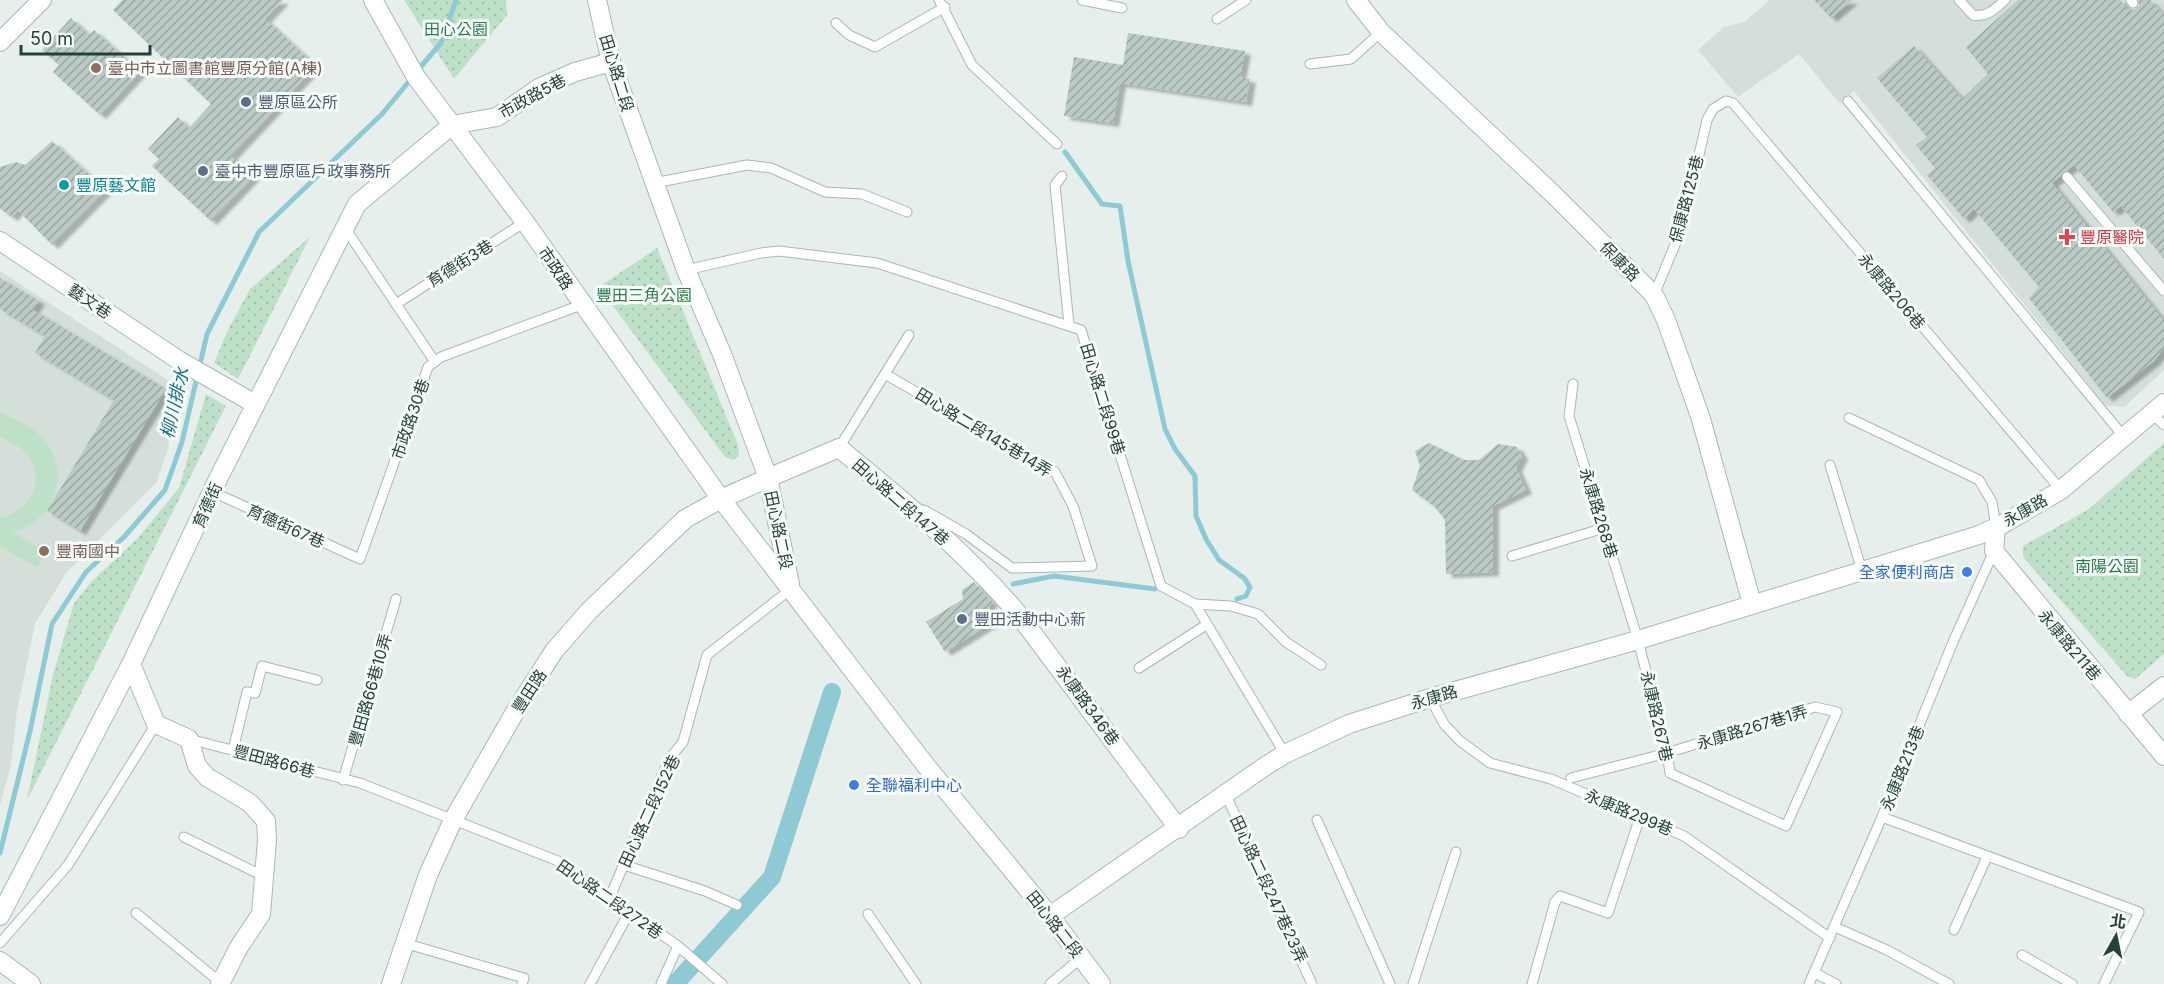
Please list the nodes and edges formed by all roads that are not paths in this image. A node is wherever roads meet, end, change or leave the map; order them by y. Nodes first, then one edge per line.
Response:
1 (42, 0) edge
2 (372, 0) edge
3 (597, 0) edge
4 (1082, 0) edge
5 (1246, 0) edge
6 (1356, 0) edge
7 (1959, 0) edge
8 (2005, 0) edge
9 (943, 2) edge
10 (1122, 8) dead end
11 (1217, 19) dead end
12 (836, 23) dead end
13 (1381, 32) junction
14 (0, 42) edge
15 (610, 62) junction
16 (1310, 64) dead end
17 (1848, 101) dead end
18 (1719, 104) joint
19 (452, 125) junction
20 (1056, 144) dead end
21 (1062, 176) dead end
22 (2067, 177) dead end
23 (654, 183) junction
24 (907, 212) dead end
25 (525, 222) junction
26 (344, 226) junction
27 (0, 241) edge
28 (686, 270) junction
29 (2164, 291) edge
30 (1654, 295) junction
31 (396, 304) junction
32 (581, 305) junction
33 (1068, 326) junction
34 (909, 335) dead end
35 (435, 362) junction
36 (885, 374) junction
37 (1572, 384) dead end
38 (255, 404) junction
39 (2160, 414) edge
40 (1849, 418) dead end
41 (2124, 437) junction
42 (839, 448) junction
43 (1830, 465) dead end
44 (768, 478) junction
45 (2061, 490) junction
46 (213, 492) junction
47 (893, 493) junction
48 (721, 499) junction
49 (1996, 527) junction
50 (1604, 528) junction
51 (1994, 551) junction
52 (1512, 556) dead end
53 (360, 559) joint
54 (1862, 571) junction
55 (994, 585) joint
56 (791, 589) junction
57 (396, 599) dead end
58 (1194, 604) junction
59 (1752, 604) junction
60 (1206, 625) junction
61 (1638, 640) junction
62 (131, 664) junction
63 (1321, 665) dead end
64 (1139, 668) dead end
65 (317, 680) dead end
66 (2164, 686) edge
67 (1430, 698) junction
68 (2128, 714) junction
69 (156, 724) junction
70 (189, 739) junction
71 (233, 750) junction
72 (1668, 753) junction
73 (1285, 754) junction
74 (2164, 756) edge
75 (1571, 778) dead end
76 (343, 780) junction
77 (1226, 795) junction
78 (1882, 816) junction
79 (1640, 817) junction
80 (453, 820) junction
81 (1317, 820) dead end
82 (1786, 826) joint
83 (1179, 828) junction
84 (184, 837) dead end
85 (1456, 852) dead end
86 (1987, 857) junction
87 (624, 865) junction
88 (263, 876) junction
89 (610, 897) junction
90 (736, 905) dead end
91 (630, 911) junction
92 (136, 913) dead end
93 (868, 914) dead end
94 (0, 916) edge
95 (1050, 916) junction
96 (1836, 927) junction
97 (1954, 930) dead end
98 (1830, 938) junction
99 (0, 943) edge
100 (404, 943) junction
101 (678, 946) junction
102 (2022, 955) dead end
103 (1081, 958) junction
104 (0, 961) edge
105 (1815, 973) junction
106 (220, 983) edge
107 (31, 984) edge
108 (392, 984) edge
109 (522, 984) edge
110 (590, 984) edge
111 (661, 984) edge
112 (722, 984) edge
113 (916, 984) edge
114 (1050, 984) edge
115 (1101, 984) edge
116 (1312, 984) edge
117 (1390, 984) edge
118 (1413, 984) edge
119 (1532, 984) edge
120 (1809, 984) edge
121 (1836, 984) edge
122 (1949, 984) edge
123 (2072, 984) edge
124 (2104, 984) edge

1 - 14 street
2 - 19 street, 市政路
3 - 15 street, 田心路二段
4 - 10 lane
5 - 11 lane
6 - 13 street, 保康路
7 - 8 lane
9 - 12 lane
9 - 20 lane
13 - 16 lane
13 - 30 street, 保康路
15 - 19 street, 市政路5巷
15 - 23 street, 田心路二段
17 - 41 lane
18 - 30 lane, 保康路125巷
18 - 45 lane, 永康路206巷
19 - 25 street, 市政路
19 - 26 street, 育德街
21 - 33 lane
22 - 29 lane
23 - 24 lane
23 - 28 street, 田心路二段
25 - 31 lane, 育德街3巷
25 - 32 street, 市政路
26 - 31 lane
26 - 38 street, 育德街
27 - 38 street, 藝文巷
28 - 33 lane, 田心路二段99巷
28 - 44 street, 田心路二段
30 - 59 street, 保康路
31 - 35 lane
32 - 35 lane, 市政路30巷
32 - 48 street, 市政路
33 - 58 lane, 田心路二段99巷
34 - 36 lane
35 - 53 lane, 市政路30巷
36 - 42 lane
36 - 47 lane, 田心路二段145巷14弄
37 - 50 lane, 永康路268巷
38 - 46 street, 育德街
39 - 41 street, 永康路
40 - 49 lane
41 - 45 street, 永康路
42 - 44 street, 田心路二段147巷
42 - 47 street, 田心路二段147巷
43 - 54 lane
44 - 48 street, 豐田路
44 - 56 street, 田心路二段
45 - 49 street, 永康路
46 - 53 lane, 育德街67巷
46 - 62 street, 育德街
47 - 55 street, 田心路二段147巷
48 - 56 street, 市政路
48 - 80 street, 豐田路
49 - 51 street
49 - 54 street, 永康路
50 - 52 lane
50 - 61 lane, 永康路268巷
51 - 68 street, 永康路211巷
51 - 78 lane, 永康路213巷
54 - 59 street, 永康路
55 - 83 street, 永康路346巷
56 - 87 lane, 田心路二段152巷
56 - 95 street, 田心路二段
57 - 76 lane, 豐田路66巷10弄
58 - 60 lane
58 - 63 lane
59 - 61 street, 永康路
60 - 64 lane
60 - 73 lane
61 - 67 street, 永康路
61 - 72 lane, 永康路267巷
62 - 69 street
62 - 94 street, 育德街
65 - 71 lane
66 - 68 street
67 - 73 street, 永康路
67 - 79 lane, 永康路299巷
68 - 74 street, 永康路211巷
69 - 70 street, 豐田路66巷
69 - 99 lane
70 - 71 lane, 豐田路66巷
70 - 88 street
71 - 76 lane, 豐田路66巷
72 - 75 lane, 永康路267巷1弄
72 - 82 lane, 永康路267巷
72 - 82 lane, 永康路267巷1弄
73 - 77 street, 永康路
76 - 80 lane, 豐田路66巷
77 - 83 street, 永康路
77 - 116 lane, 田心路二段247巷23弄
78 - 86 lane
78 - 96 lane, 永康路213巷
79 - 98 lane, 永康路299巷
79 - 119 lane
80 - 89 lane, 田心路二段272巷
80 - 100 street, 豐田路
81 - 117 lane
83 - 95 street, 永康路
84 - 88 lane
85 - 118 lane
86 - 97 lane
86 - 124 lane
87 - 89 lane, 田心路二段152巷
87 - 90 lane
88 - 106 street
89 - 91 lane, 田心路二段272巷
91 - 101 lane, 田心路二段272巷
91 - 110 lane
92 - 106 lane
93 - 113 lane
95 - 103 street, 田心路二段
96 - 98 lane, 永康路213巷
96 - 122 lane
98 - 105 lane, 永康路213巷
100 - 108 street, 豐田路
100 - 109 lane
101 - 111 lane
101 - 112 lane, 田心路二段272巷
102 - 123 lane
103 - 114 lane
103 - 115 street, 田心路二段
104 - 107 street
105 - 120 lane, 永康路213巷
105 - 121 lane

